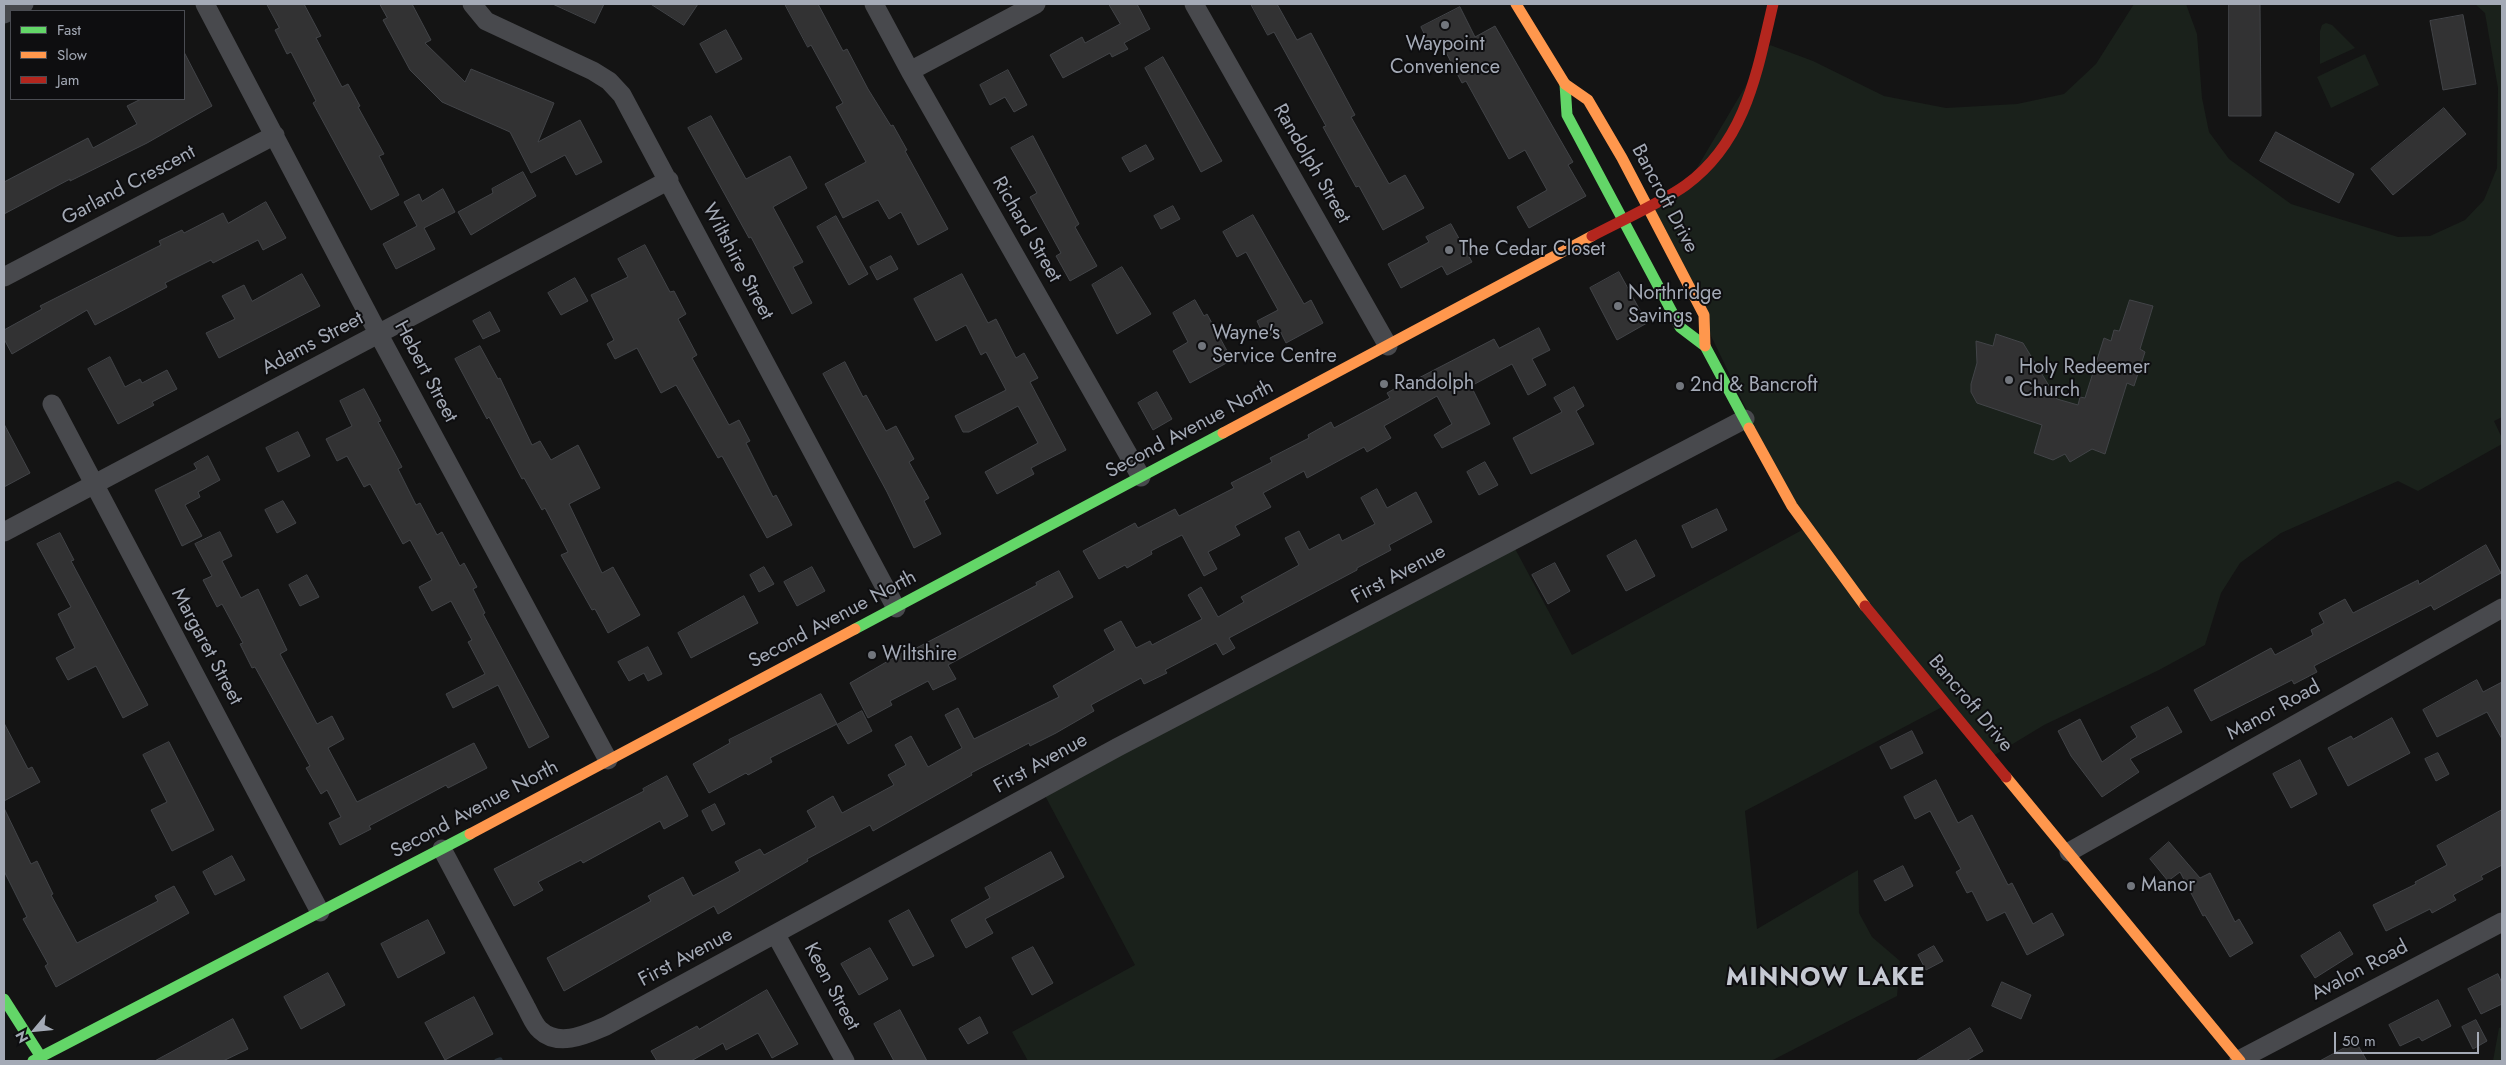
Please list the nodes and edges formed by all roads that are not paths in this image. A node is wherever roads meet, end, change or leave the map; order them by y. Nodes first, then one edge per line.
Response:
1 (24, 4) edge
2 (205, 4) edge
3 (472, 4) edge
4 (874, 4) edge
5 (1036, 4) edge
6 (1194, 4) edge
7 (1516, 4) edge
8 (1773, 4) edge
9 (12, 10) edge
10 (910, 71) junction
11 (1565, 84) junction
12 (275, 135) junction
13 (669, 180) junction
14 (1647, 206) junction
15 (1623, 219) junction
16 (4, 277) edge
17 (379, 334) junction
18 (1388, 346) junction
19 (1705, 346) junction
20 (52, 404) dead end
21 (1745, 419) junction
22 (1141, 477) junction
23 (94, 486) junction
24 (4, 532) edge
25 (896, 608) junction
26 (2502, 608) edge
27 (608, 760) junction
28 (442, 849) junction
29 (2069, 852) junction
30 (320, 912) junction
31 (2502, 922) edge
32 (776, 935) junction
33 (4, 998) edge
34 (37, 1059) edge
35 (845, 1061) edge
36 (2239, 1061) edge

1 - 9 street
2 - 12 street, Hebert Street
3 - 13 street, Wiltshire Street
4 - 10 street, Richard Street
5 - 10 street
6 - 18 street, Randolph Street
7 - 11 main road, Bancroft Drive
8 - 14 main road, Second Avenue North
10 - 22 street, Richard Street
11 - 14 main road, Bancroft Drive
11 - 15 main road, Bancroft Drive
12 - 16 street, Garland Crescent
12 - 17 street, Hebert Street
13 - 17 street, Adams Street
13 - 25 street, Wiltshire Street
14 - 15 main road, Second Avenue North
14 - 19 main road, Bancroft Drive
15 - 18 main road, Second Avenue North
15 - 19 main road, Bancroft Drive
17 - 23 street, Adams Street
17 - 27 street, Hebert Street
18 - 22 main road, Second Avenue North
19 - 21 main road, Bancroft Drive
20 - 23 street, Margaret Street
21 - 29 main road, Bancroft Drive
21 - 32 street, First Avenue
22 - 25 main road, Second Avenue North
23 - 24 street, Adams Street
23 - 30 street, Margaret Street
25 - 27 main road, Second Avenue North
26 - 29 street, Manor Road
27 - 28 main road, Second Avenue North
28 - 30 main road, Second Avenue North
28 - 32 street, First Avenue
29 - 36 main road, Bancroft Drive
30 - 34 main road, Second Avenue North
31 - 36 street, Avalon Road
32 - 35 street, Keen Street
33 - 34 main road

